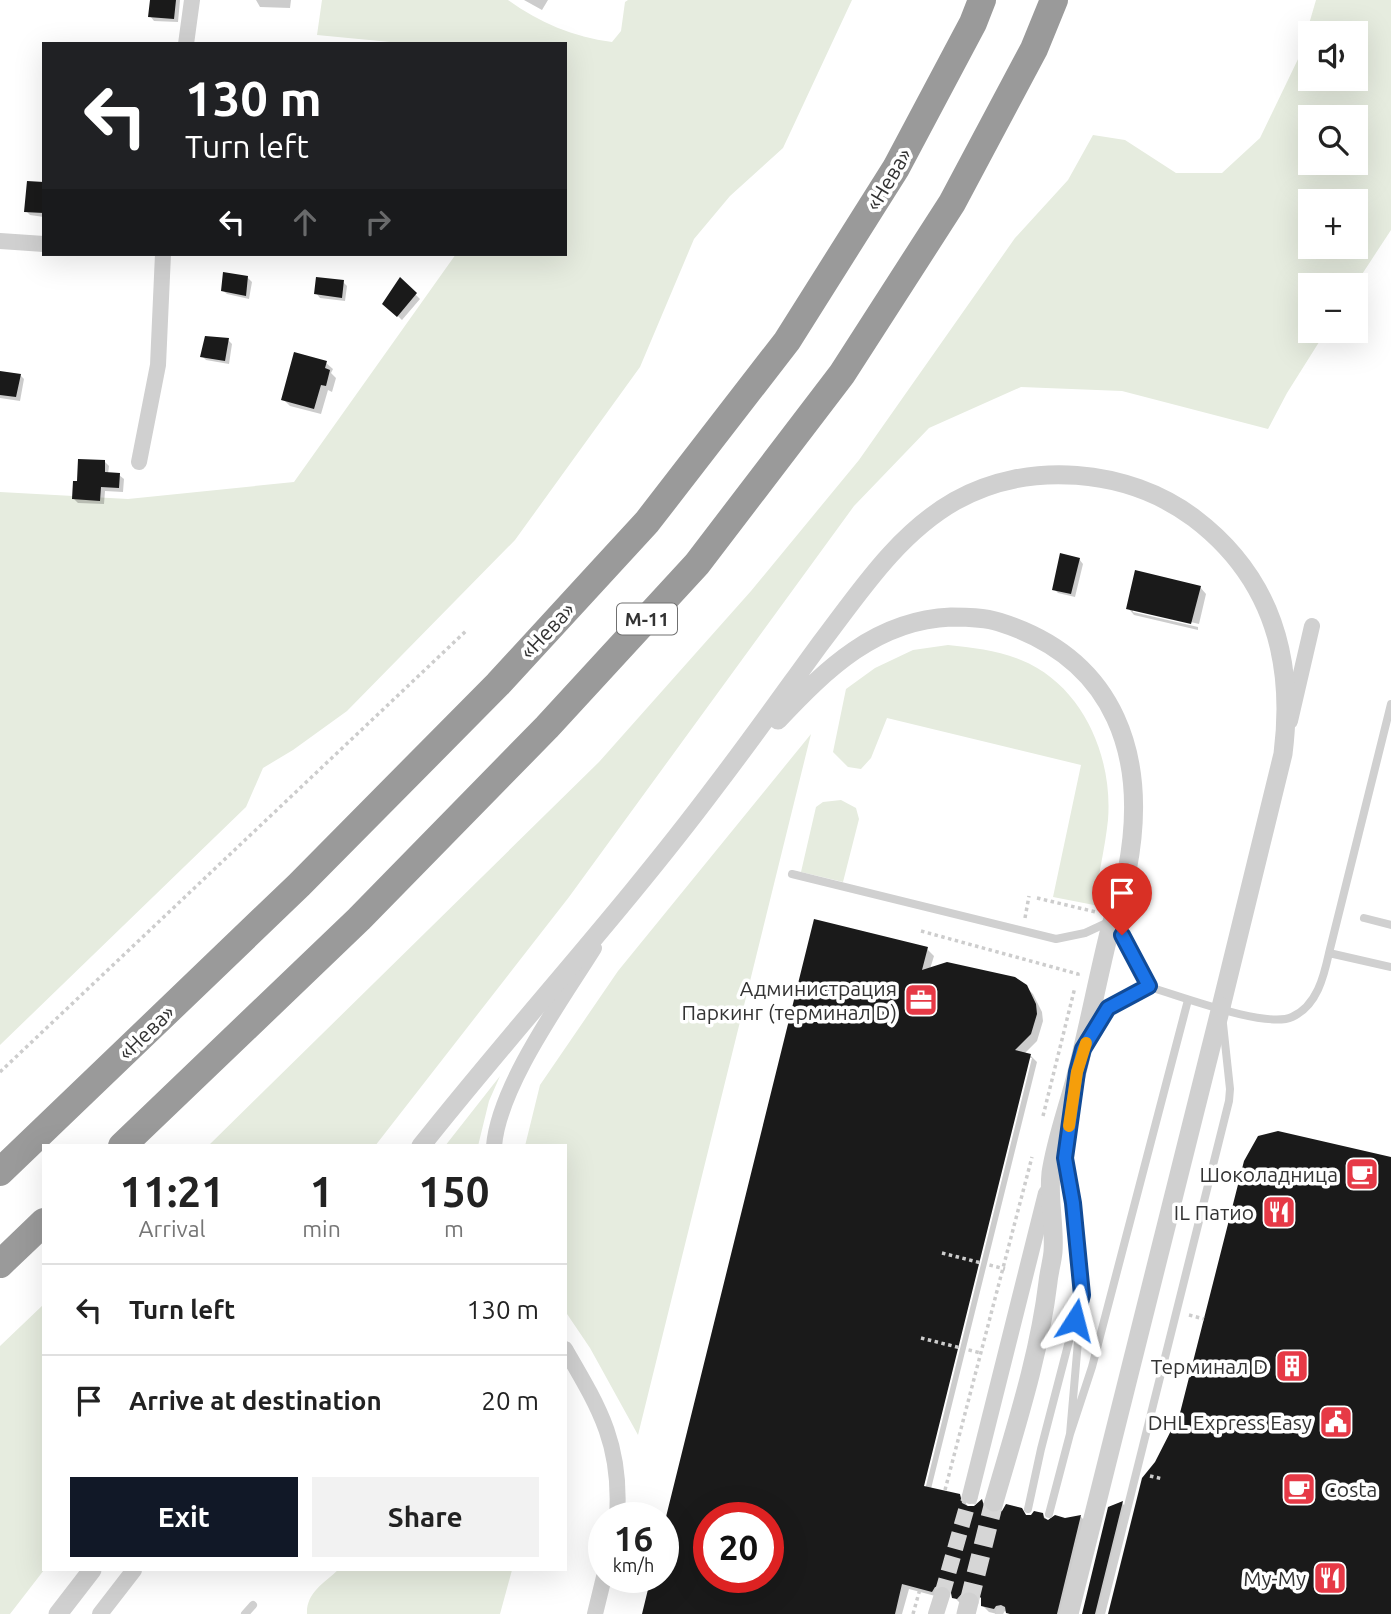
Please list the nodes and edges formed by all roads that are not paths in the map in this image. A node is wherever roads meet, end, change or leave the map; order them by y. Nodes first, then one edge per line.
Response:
1 (192, 0) edge
2 (982, 0) edge
3 (1054, 0) edge
4 (186, 42) edge
5 (0, 241) edge
6 (42, 244) edge
7 (163, 256) edge
8 (139, 462) dead end
9 (1312, 626) dead end
10 (1391, 704) edge
11 (1283, 754) junction
12 (715, 787) junction
13 (792, 874) dead end
14 (629, 897) junction
15 (1113, 918) junction
16 (1364, 918) dead end
17 (1391, 925) edge
18 (1329, 953) junction
19 (1391, 967) edge
20 (1149, 986) junction
21 (1188, 1000) junction
22 (1221, 1007) junction
23 (1083, 1049) junction
24 (1077, 1072) junction
25 (124, 1144) edge
26 (423, 1144) edge
27 (494, 1144) edge
28 (0, 1172) edge
29 (1051, 1174) junction
30 (42, 1224) edge
31 (0, 1264) edge
32 (1082, 1295) junction
33 (567, 1352) edge
34 (567, 1373) edge
35 (591, 1394) junction
36 (1070, 1434) junction
37 (970, 1496) tunnel mouth
38 (617, 1502) edge
39 (995, 1502) tunnel mouth
40 (1028, 1509) dead end
41 (1049, 1514) dead end
42 (91, 1571) edge
43 (133, 1571) edge
44 (600, 1593) edge
45 (942, 1595) tunnel mouth
46 (253, 1605) dead end
47 (595, 1610) edge
48 (58, 1614) edge
49 (100, 1614) edge
50 (246, 1614) edge
51 (936, 1614) edge
52 (1069, 1614) edge
53 (1101, 1614) edge

1 - 4 street
2 - 28 highway, «Нева»
3 - 25 highway, М-11
5 - 6 street
7 - 8 street
9 - 11 street
10 - 18 lane
11 - 12 street
11 - 22 street
12 - 14 street
12 - 15 street
13 - 15 lane
14 - 26 street
14 - 27 street
15 - 20 lane
15 - 23 street
16 - 17 lane
18 - 19 lane
18 - 21 lane
20 - 21 lane
20 - 23 lane
21 - 36 lane
22 - 52 street, bridge
22 - 53 lane, bridge
23 - 24 street
24 - 29 street
24 - 32 lane
29 - 37 street
29 - 39 street
30 - 31 highway
32 - 36 lane
32 - 40 lane
33 - 35 street
34 - 35 street
35 - 38 street
36 - 41 lane
42 - 48 street
43 - 49 street
44 - 47 street
45 - 51 street
46 - 50 lane

